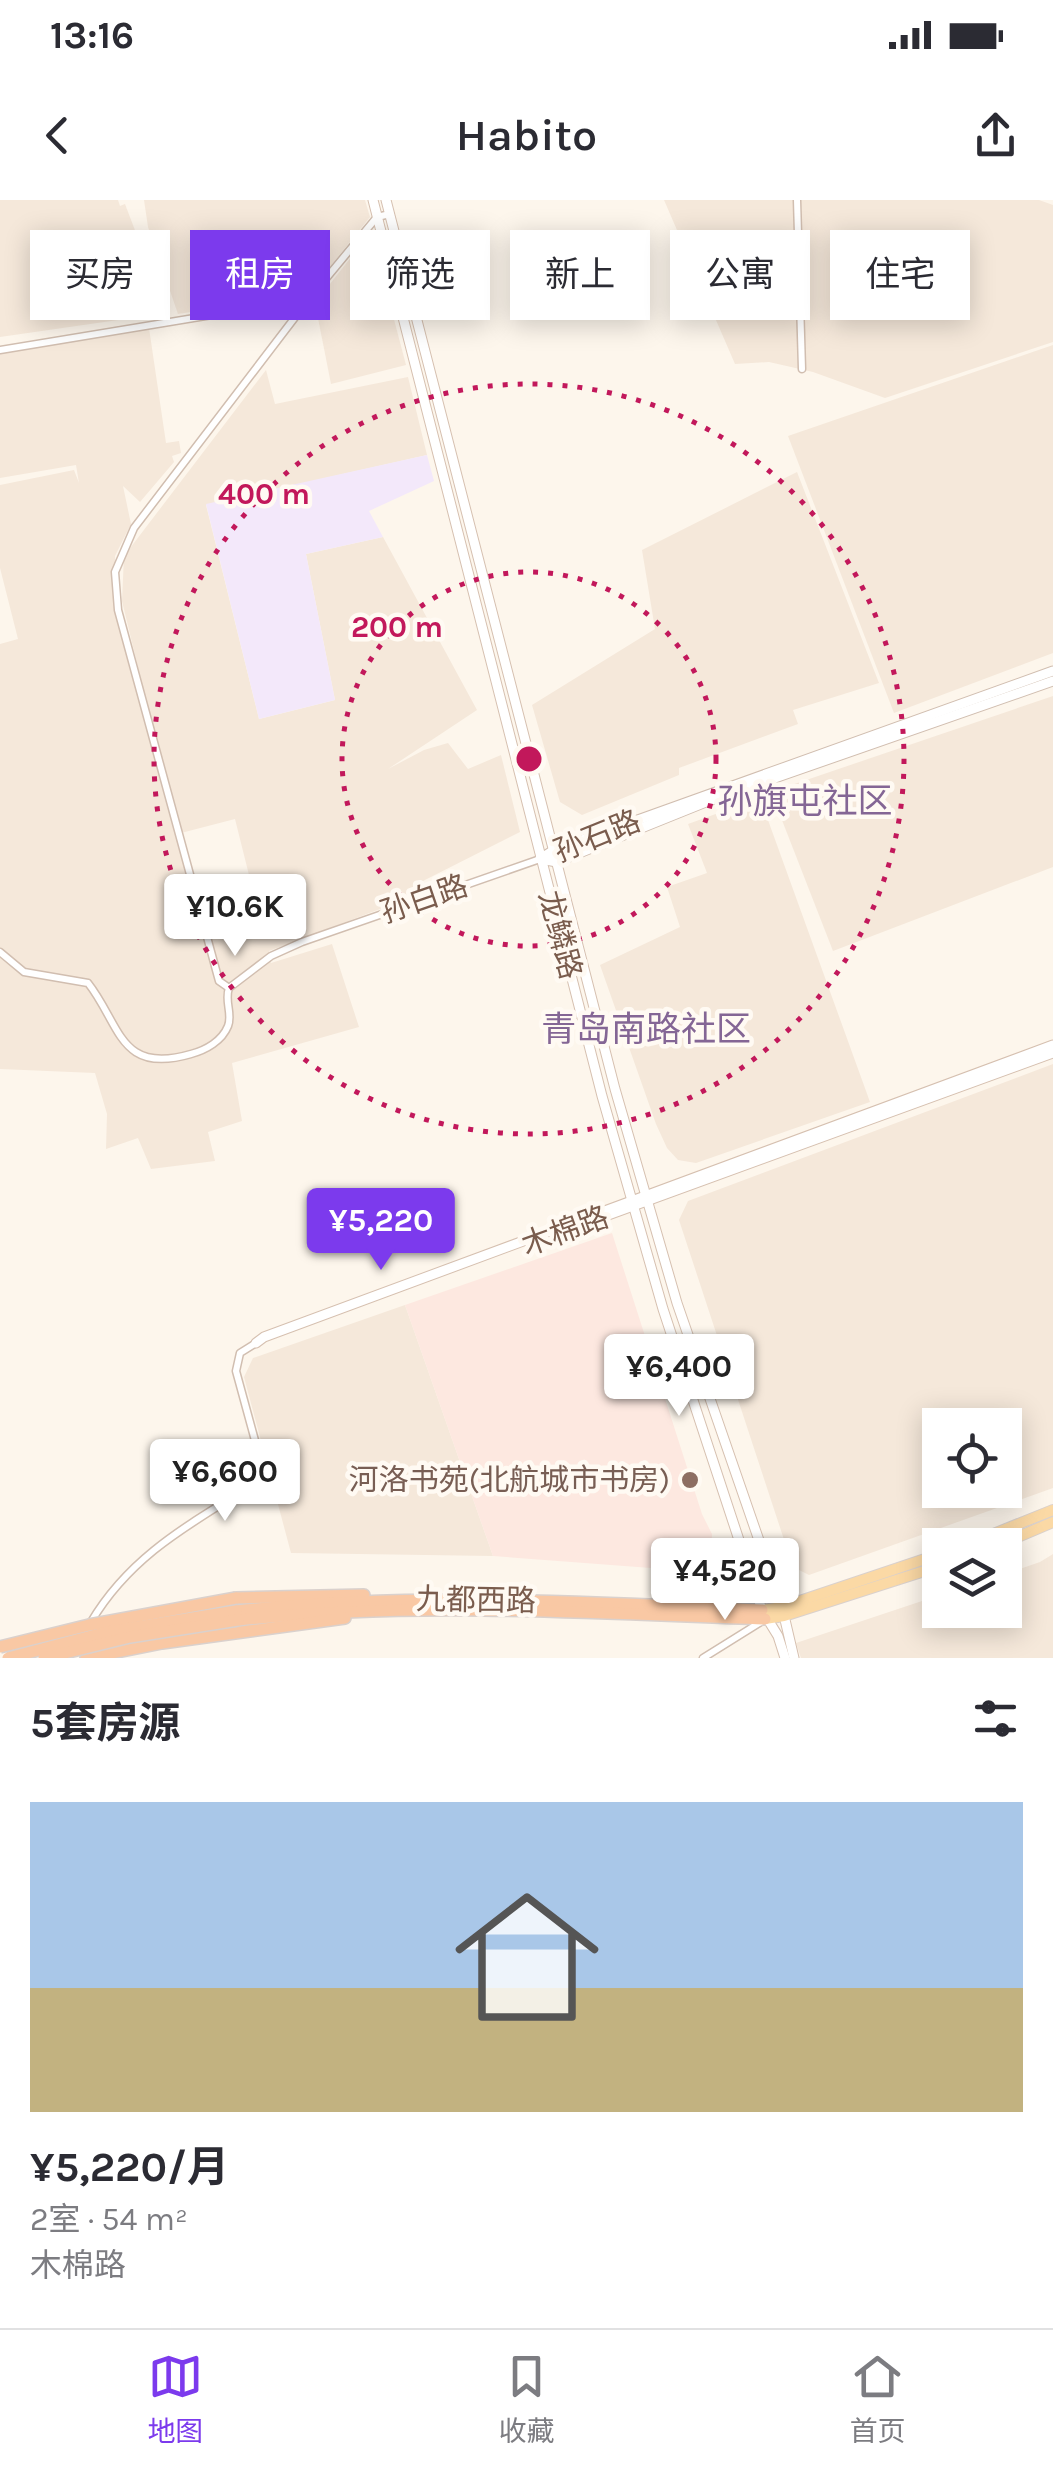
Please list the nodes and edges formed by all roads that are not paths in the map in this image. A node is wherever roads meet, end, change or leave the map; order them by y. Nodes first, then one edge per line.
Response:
1 (373, 200) edge
2 (386, 200) edge
3 (797, 200) edge
4 (390, 214) junction
5 (377, 218) junction
6 (330, 274) edge
7 (190, 318) edge
8 (293, 320) edge
9 (0, 348) edge
10 (802, 369) dead end
11 (1053, 671) edge
12 (1053, 682) edge
13 (554, 850) junction
14 (540, 859) junction
15 (557, 862) junction
16 (0, 952) edge
17 (229, 988) junction
18 (1053, 1045) edge
19 (1053, 1052) edge
20 (647, 1197) junction
21 (632, 1203) junction
22 (256, 1343) joint
23 (1053, 1510) edge
24 (1053, 1522) edge
25 (1008, 1528) edge
26 (1022, 1535) edge
27 (922, 1561) edge
28 (922, 1571) edge
29 (783, 1612) junction
30 (763, 1614) junction
31 (237, 1615) junction
32 (162, 1643) junction
33 (0, 1647) edge
34 (8, 1658) edge
35 (44, 1658) edge
36 (70, 1658) edge
37 (86, 1658) edge
38 (101, 1658) edge
39 (704, 1658) edge
40 (786, 1658) edge
41 (794, 1658) edge

1 - 5 main road, 龙鳞路
2 - 4 main road, 龙鳞路
3 - 10 street
4 - 5 street
4 - 13 main road, 龙鳞路
5 - 6 street
5 - 14 main road, 龙鳞路
7 - 9 street
8 - 17 street
11 - 13 main road, 孙石路
12 - 15 main road, 孙石路
13 - 14 main road, 孙石路
13 - 15 main road, 龙鳞路
14 - 15 main road, 孙石路
14 - 17 street, 孙白路
14 - 21 main road, 龙鳞路
15 - 20 main road, 龙鳞路
16 - 17 street
18 - 20 main road, 木棉路
19 - 20 main road, 木棉路
20 - 21 main road, 木棉路
20 - 29 main road, 龙鳞路
21 - 22 main road, 木棉路
21 - 30 main road, 龙鳞路
22 - 36 street
23 - 25 main road
24 - 26 main road
27 - 29 main road, 九都西路
28 - 29 main road, 九都西路
29 - 30 main road, 九都西路
29 - 41 main road, 龙鳞路
30 - 31 highway, 九都西路
30 - 31 highway, 九都西路
30 - 39 street
30 - 40 main road, 龙鳞路
31 - 32 highway
31 - 33 highway, bridge
31 - 34 highway, 九都西路, bridge
31 - 35 highway, bridge
32 - 37 highway
32 - 38 highway

